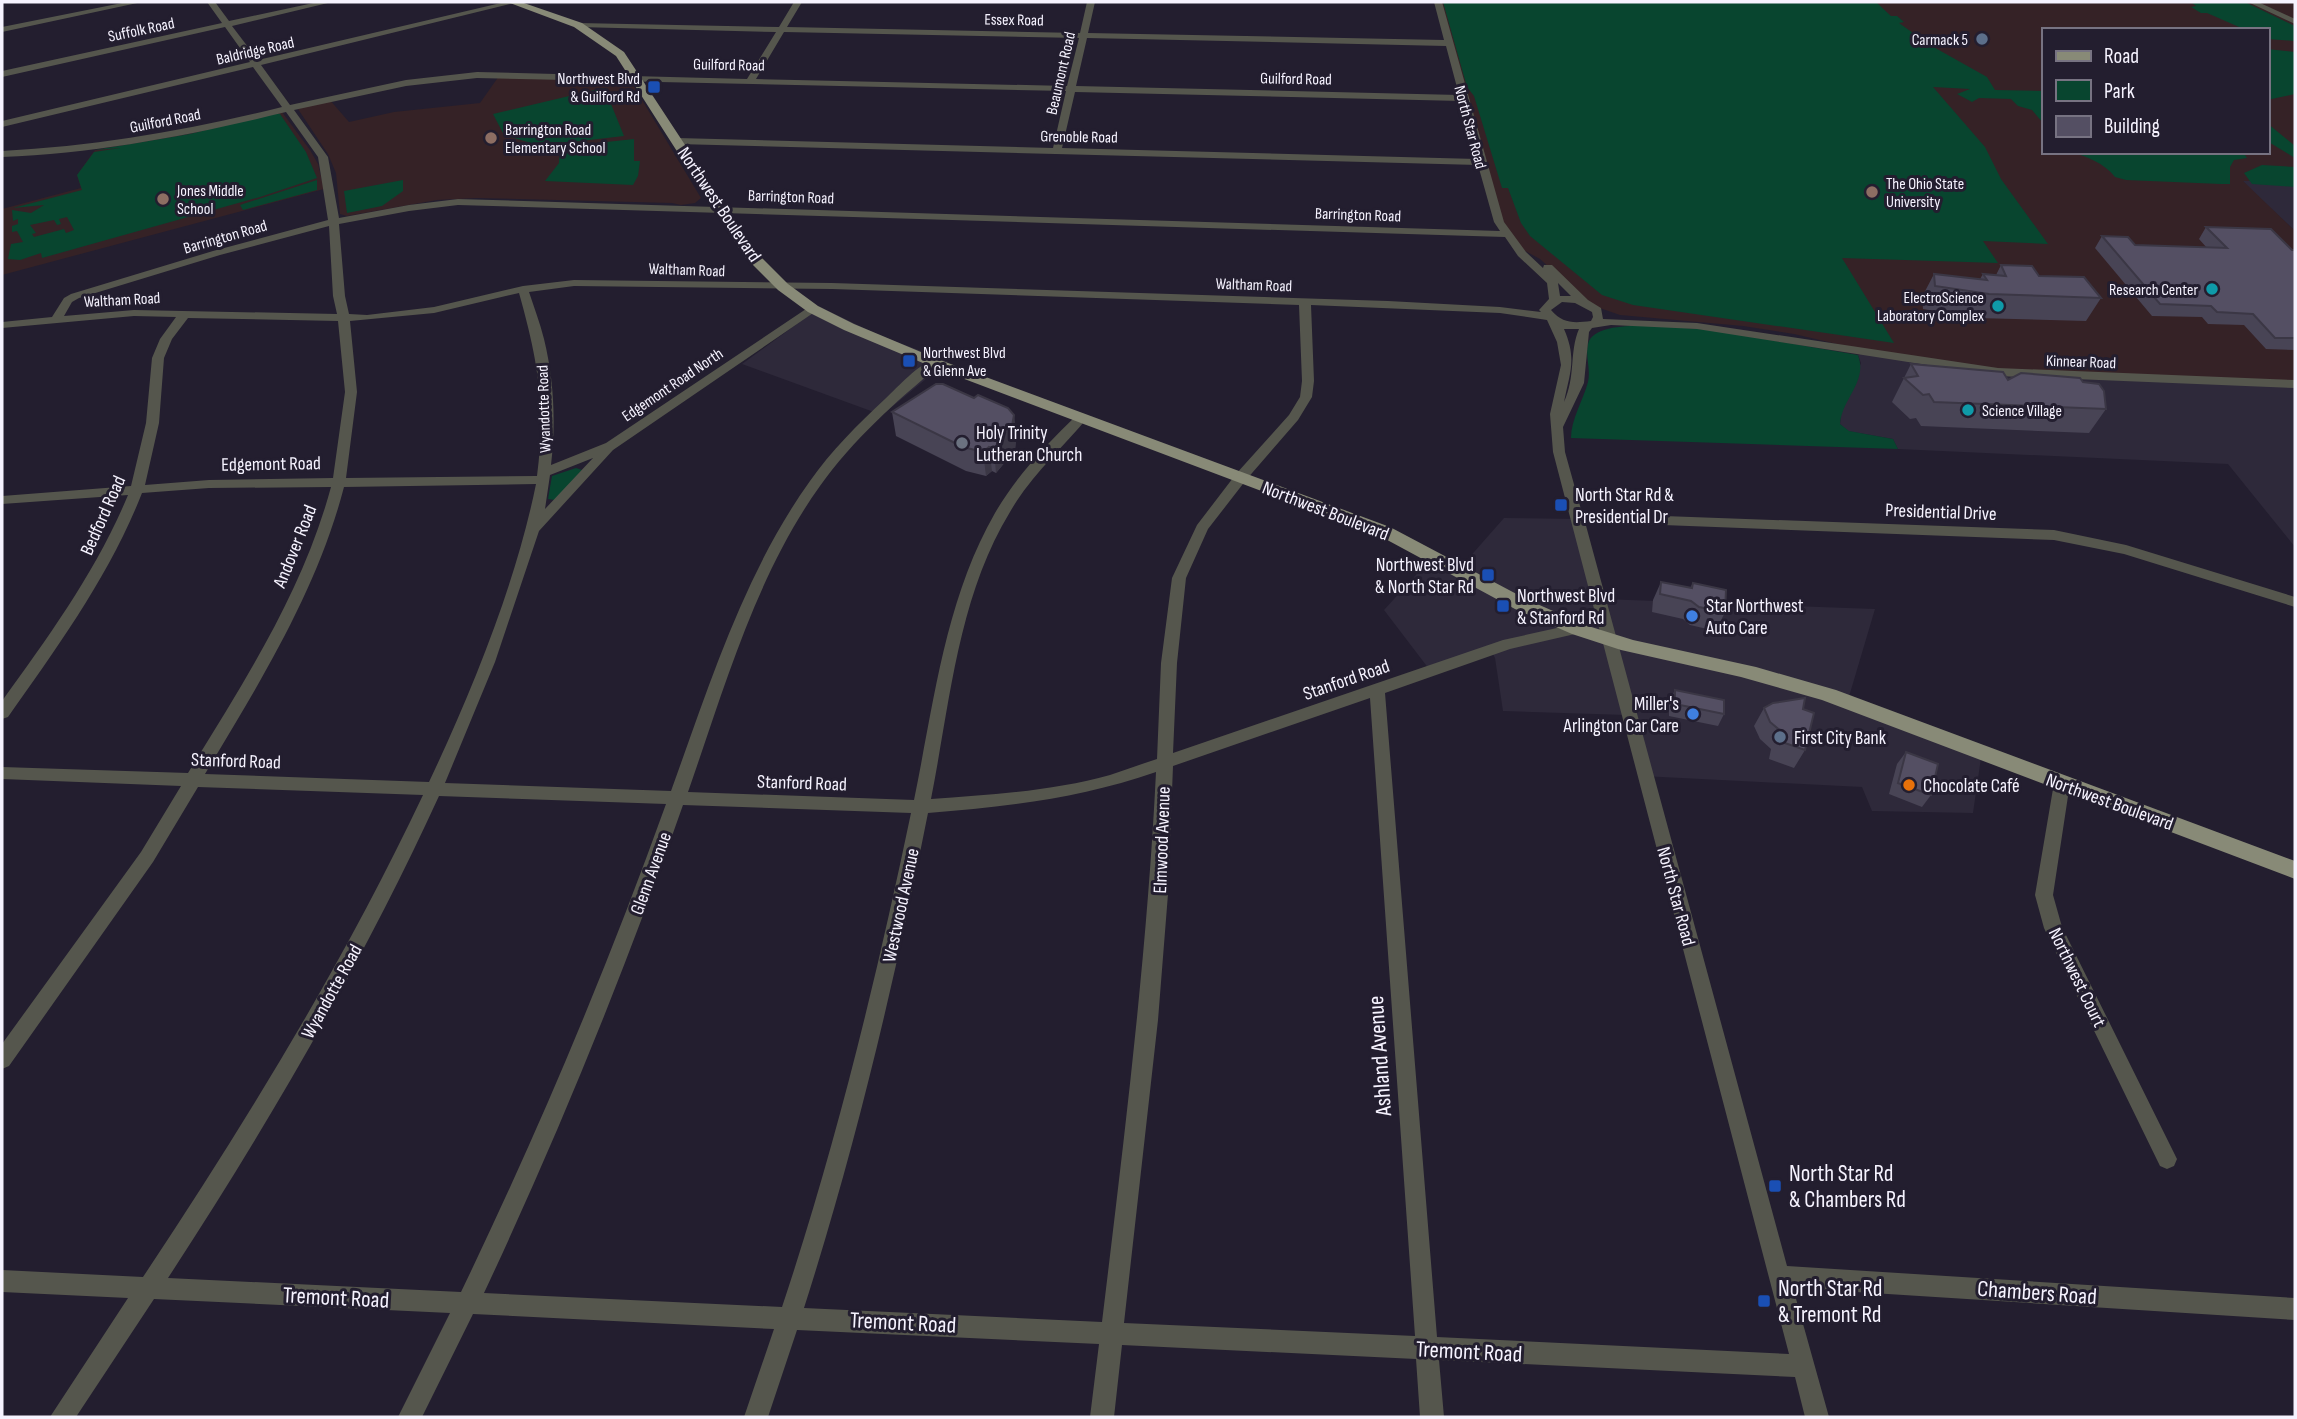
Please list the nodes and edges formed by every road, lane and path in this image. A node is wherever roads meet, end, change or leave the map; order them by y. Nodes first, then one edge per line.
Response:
1 (138, 2) edge
2 (211, 2) edge
3 (328, 2) edge
4 (513, 2) edge
5 (798, 2) edge
6 (1091, 2) edge
7 (1438, 2) edge
8 (2252, 2) edge
9 (2295, 22) edge
10 (227, 24) junction
11 (578, 25) junction
12 (782, 28) junction
13 (2, 30) edge
14 (1084, 34) junction
15 (1448, 43) junction
16 (255, 64) junction
17 (2, 74) edge
18 (637, 78) junction
19 (750, 80) junction
20 (1071, 89) junction
21 (1464, 98) junction
22 (287, 108) junction
23 (2, 124) edge
24 (677, 141) junction
25 (1057, 151) junction
26 (2, 154) edge
27 (1481, 162) junction
28 (721, 210) junction
29 (334, 222) junction
30 (1506, 234) junction
31 (1516, 246) junction
32 (783, 287) junction
33 (523, 289) junction
34 (1305, 302) junction
35 (1552, 302) junction
36 (1587, 303) junction
37 (813, 309) junction
38 (1500, 310) junction
39 (186, 313) junction
40 (57, 318) junction
41 (343, 318) junction
42 (1551, 319) junction
43 (1592, 324) junction
44 (2, 326) edge
45 (1867, 351) junction
46 (935, 363) junction
47 (2295, 384) edge
48 (1082, 417) junction
49 (1557, 426) junction
50 (611, 446) junction
51 (542, 477) junction
52 (1241, 477) junction
53 (339, 482) junction
54 (137, 488) junction
55 (2, 500) edge
56 (1576, 517) junction
57 (532, 530) junction
58 (2295, 602) edge
59 (1575, 629) junction
60 (1609, 641) junction
61 (1377, 690) junction
62 (2, 713) edge
63 (1165, 764) junction
64 (2, 773) edge
65 (194, 779) junction
66 (2062, 783) junction
67 (434, 788) junction
68 (677, 798) junction
69 (920, 807) junction
70 (2295, 870) edge
71 (2, 1060) edge
72 (2167, 1159) dead end
73 (1779, 1276) junction
74 (2, 1281) edge
75 (149, 1288) junction
76 (469, 1303) junction
77 (2295, 1309) edge
78 (790, 1317) junction
79 (1112, 1333) junction
80 (1426, 1349) junction
81 (1803, 1366) junction
82 (62, 1417) edge
83 (410, 1417) edge
84 (756, 1417) edge
85 (1102, 1417) edge
86 (1432, 1417) edge
87 (1817, 1417) edge

1 - 13 street
2 - 10 street, Andover Road
3 - 10 street, Suffolk Road
4 - 11 main road, Northwest Boulevard
4 - 16 street, Baldridge Road
5 - 12 street
6 - 14 street, Beaumont Road
7 - 15 street, North Star Road
8 - 9 street
10 - 16 street, Andover Road
10 - 17 street, Suffolk Road
11 - 12 street, Essex Road
11 - 18 main road, Northwest Boulevard
12 - 14 street, Essex Road
12 - 19 street
14 - 15 street, Essex Road
14 - 20 street, Beaumont Road
15 - 21 street, North Star Road
16 - 22 street, Andover Road
16 - 23 street, Baldridge Road
18 - 19 street, Guilford Road
18 - 22 street, Guilford Road
18 - 24 main road, Northwest Boulevard
19 - 20 street, Guilford Road
20 - 21 street, Guilford Road
20 - 25 street, Beaumont Road
21 - 27 street, North Star Road
22 - 26 street, Guilford Road
22 - 29 street, Andover Road
24 - 25 street, Grenoble Road
24 - 28 main road, Northwest Boulevard
25 - 27 street, Grenoble Road
27 - 30 street, North Star Road
28 - 29 street, Barrington Road
28 - 30 street, Barrington Road
28 - 32 main road, Northwest Boulevard
29 - 40 street, Barrington Road
29 - 41 street, Andover Road
30 - 31 street, North Star Road
31 - 35 street, North Star Road
31 - 36 street, North Star Road
32 - 33 street, Waltham Road
32 - 34 street, Waltham Road
32 - 37 main road, Northwest Boulevard
33 - 41 street, Waltham Road
33 - 51 street, Wyandotte Road
34 - 38 street, Waltham Road
34 - 52 street, Elmwood Avenue
35 - 36 street, Waltham Road
35 - 38 street, Waltham Road
35 - 42 street
36 - 43 street
36 - 45 street, Kinnear Road
37 - 46 main road, Northwest Boulevard
37 - 50 street, Edgemont Road North
38 - 42 street, Waltham Road
39 - 40 street, Waltham Road
39 - 41 street, Waltham Road
39 - 54 street, Bedford Road
40 - 44 street, Waltham Road
41 - 53 street, Andover Road
42 - 43 street, Waltham Road
42 - 49 street, North Star Road
43 - 45 street, Kinnear Road
43 - 49 street
45 - 47 street, Kinnear Road
46 - 48 main road, Northwest Boulevard
46 - 68 street, Glenn Avenue
48 - 52 main road, Northwest Boulevard
48 - 69 street, Westwood Avenue
49 - 56 street, North Star Road
50 - 51 street, Edgemont Road North
50 - 57 street, Wyandotte Road
51 - 53 street, Edgemont Road
51 - 57 street, Wyandotte Road
52 - 59 main road, Northwest Boulevard
52 - 63 street, Elmwood Avenue
53 - 54 street, Edgemont Road
53 - 65 street, Andover Road
54 - 55 street, Edgemont Road
54 - 62 street, Bedford Road
56 - 58 street, Presidential Drive
56 - 60 street, North Star Road
57 - 67 street, Wyandotte Road
59 - 60 main road, Northwest Boulevard
59 - 61 street, Stanford Road
60 - 66 main road, Northwest Boulevard
60 - 73 street, North Star Road
61 - 63 street, Stanford Road
61 - 80 street, Ashland Avenue
63 - 69 street, Stanford Road
63 - 79 street, Elmwood Avenue
64 - 65 street, Stanford Road
65 - 67 street, Stanford Road
65 - 71 street, Andover Road
66 - 70 main road, Northwest Boulevard
66 - 72 street, Northwest Court
67 - 68 street, Stanford Road
67 - 75 street, Wyandotte Road
68 - 69 street, Stanford Road
68 - 76 street, Glenn Avenue
69 - 78 street, Westwood Avenue
73 - 77 street, Chambers Road
73 - 81 street, North Star Road
74 - 75 street, Tremont Road
75 - 76 street, Tremont Road
75 - 82 street, Wyandotte Road
76 - 78 street, Tremont Road
76 - 83 street, Glenn Avenue
78 - 79 street, Tremont Road
78 - 84 street, Westwood Avenue
79 - 80 street, Tremont Road
79 - 85 street, Elmwood Avenue
80 - 81 street, Tremont Road
80 - 86 street, Ashland Avenue
81 - 87 street, North Star Road

